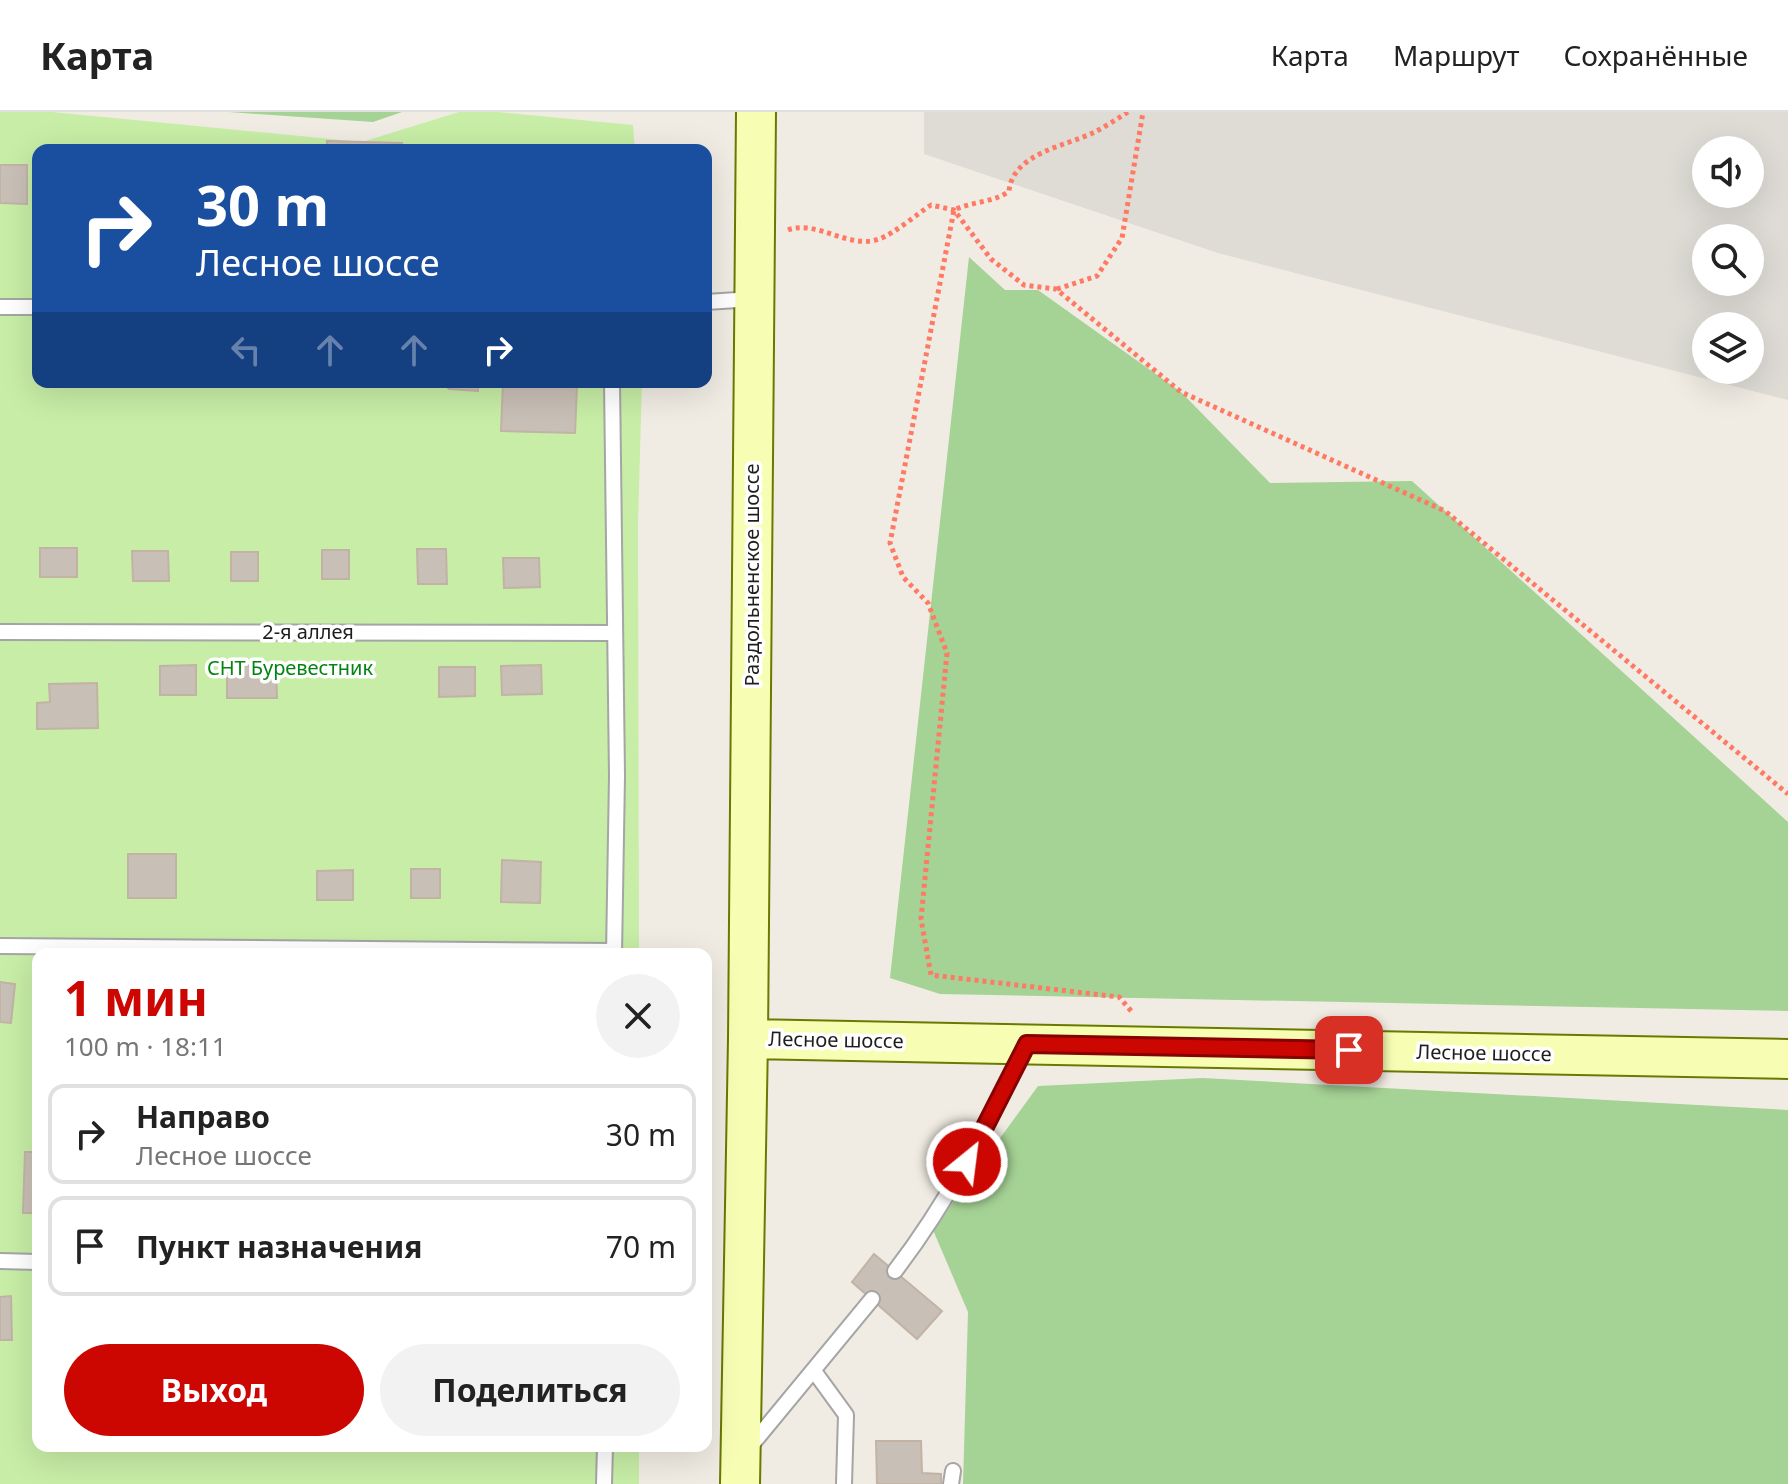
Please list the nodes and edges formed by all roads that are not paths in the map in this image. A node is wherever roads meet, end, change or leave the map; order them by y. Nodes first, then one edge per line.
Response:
1 (756, 112) edge
2 (754, 299) junction
3 (712, 302) edge
4 (0, 307) edge
5 (32, 307) edge
6 (612, 388) edge
7 (0, 632) edge
8 (615, 633) junction
9 (0, 946) edge
10 (205, 948) edge
11 (614, 948) edge
12 (748, 1039) junction
13 (1027, 1044) junction
14 (1788, 1059) edge
15 (0, 1261) edge
16 (32, 1262) edge
17 (895, 1271) dead end
18 (872, 1299) dead end
19 (814, 1371) junction
20 (605, 1452) edge
21 (740, 1471) edge
22 (604, 1484) edge
23 (844, 1484) edge

1 - 2 main road, Раздольненское шоссе
2 - 3 lane
2 - 12 main road, Раздольненское шоссе
4 - 5 lane
6 - 8 lane
7 - 8 lane, 2-я аллея
8 - 11 lane
9 - 10 lane
12 - 13 main road, Лесное шоссе
12 - 21 main road, Раздольненское шоссе
13 - 14 main road, Лесное шоссе
13 - 17 lane
15 - 16 lane
18 - 19 lane
19 - 21 lane
19 - 23 lane
20 - 22 lane

